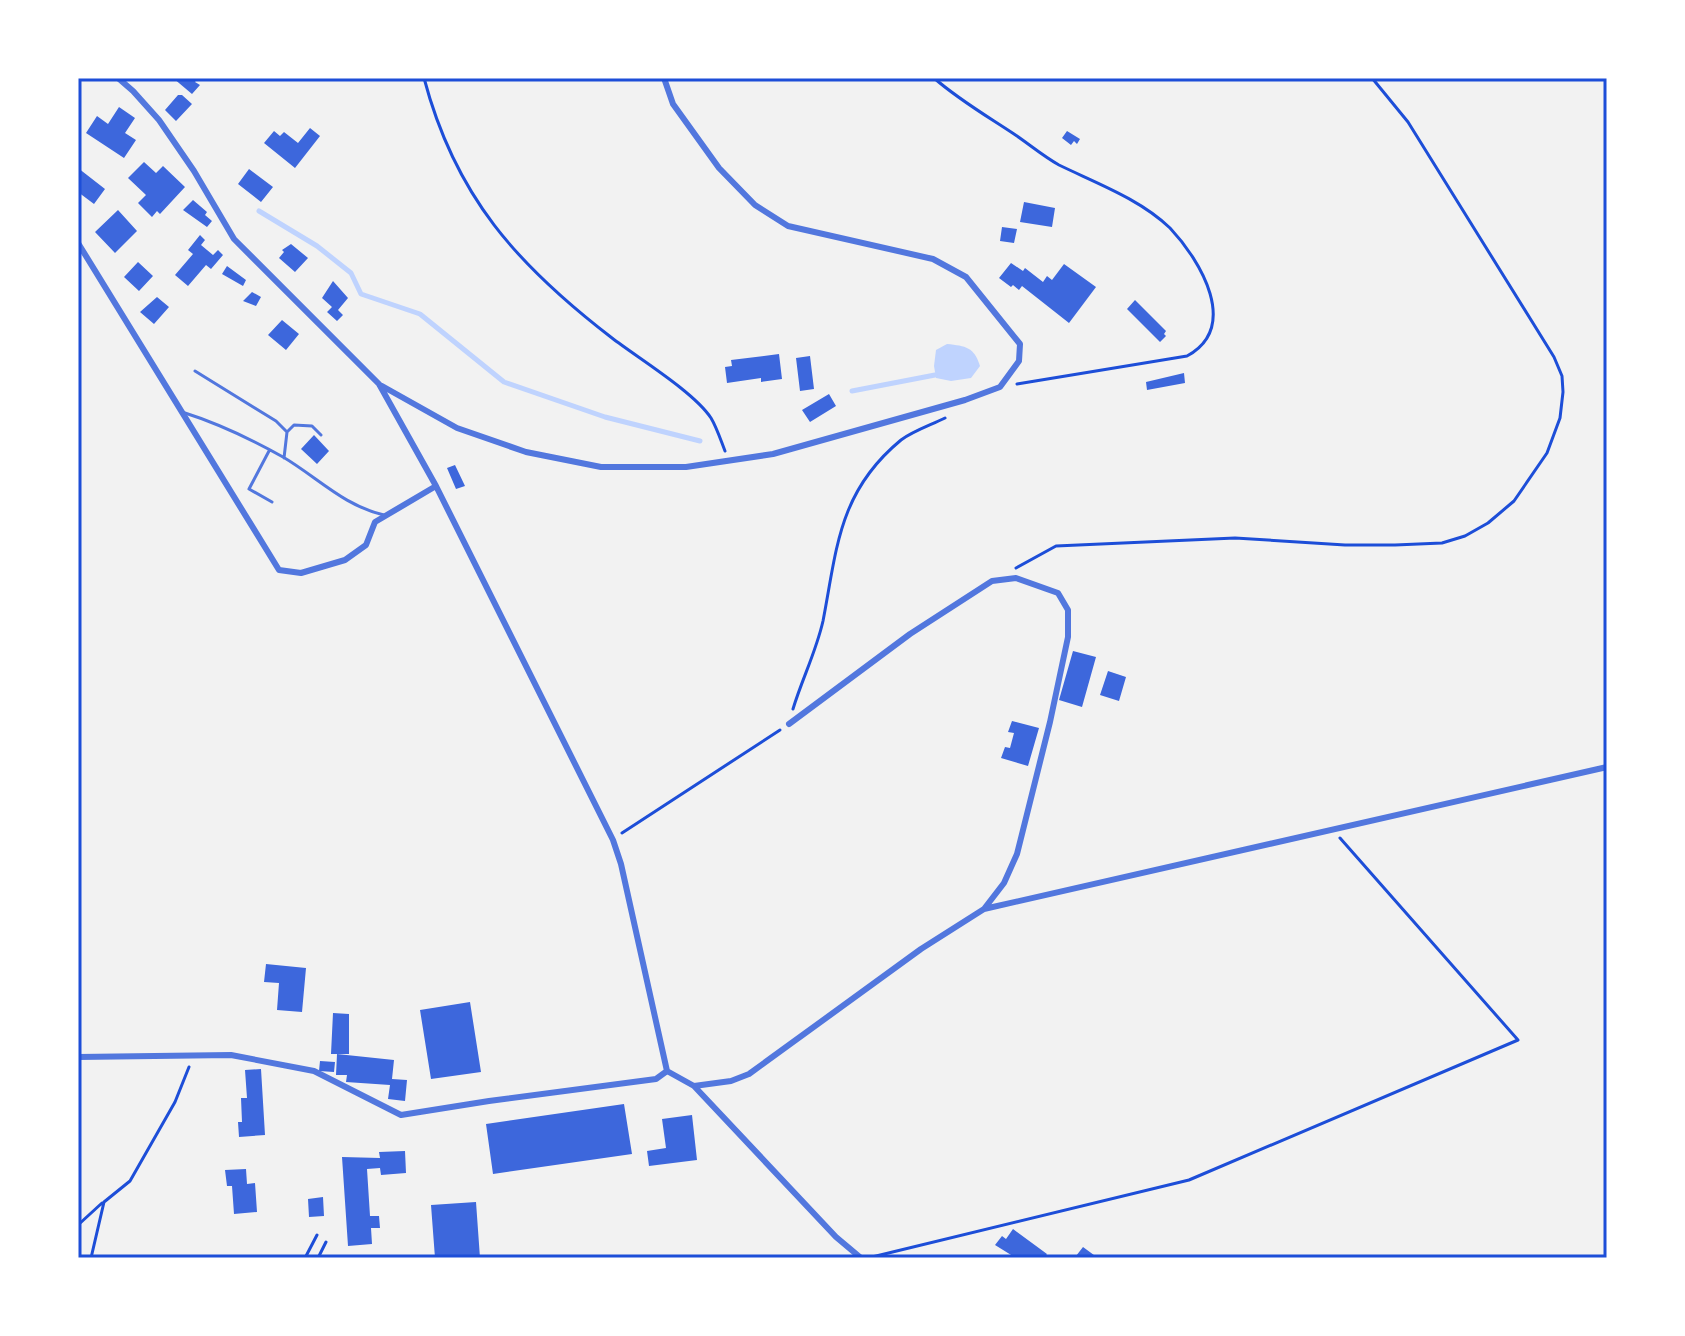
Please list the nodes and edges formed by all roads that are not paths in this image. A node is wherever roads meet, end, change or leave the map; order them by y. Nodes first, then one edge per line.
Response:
1 (118, 78) edge
2 (664, 78) edge
3 (78, 243) edge
4 (195, 371) dead end
5 (379, 384) junction
6 (181, 411) junction
7 (287, 432) junction
8 (321, 435) dead end
9 (269, 451) junction
10 (284, 458) junction
11 (436, 486) junction
12 (272, 502) dead end
13 (384, 515) junction
14 (789, 724) road end
15 (1607, 767) edge
16 (984, 909) junction
17 (78, 1057) edge
18 (667, 1071) junction
19 (694, 1086) junction
20 (861, 1258) edge

1 - 5 street
2 - 5 street
3 - 6 street
4 - 7 lane
5 - 11 street
6 - 9 lane
6 - 13 street
7 - 8 lane
7 - 10 lane
9 - 10 lane
9 - 12 lane
10 - 13 lane
11 - 13 street
11 - 18 street
14 - 16 street
15 - 16 street
16 - 19 street
17 - 18 street
18 - 19 street
19 - 20 street

